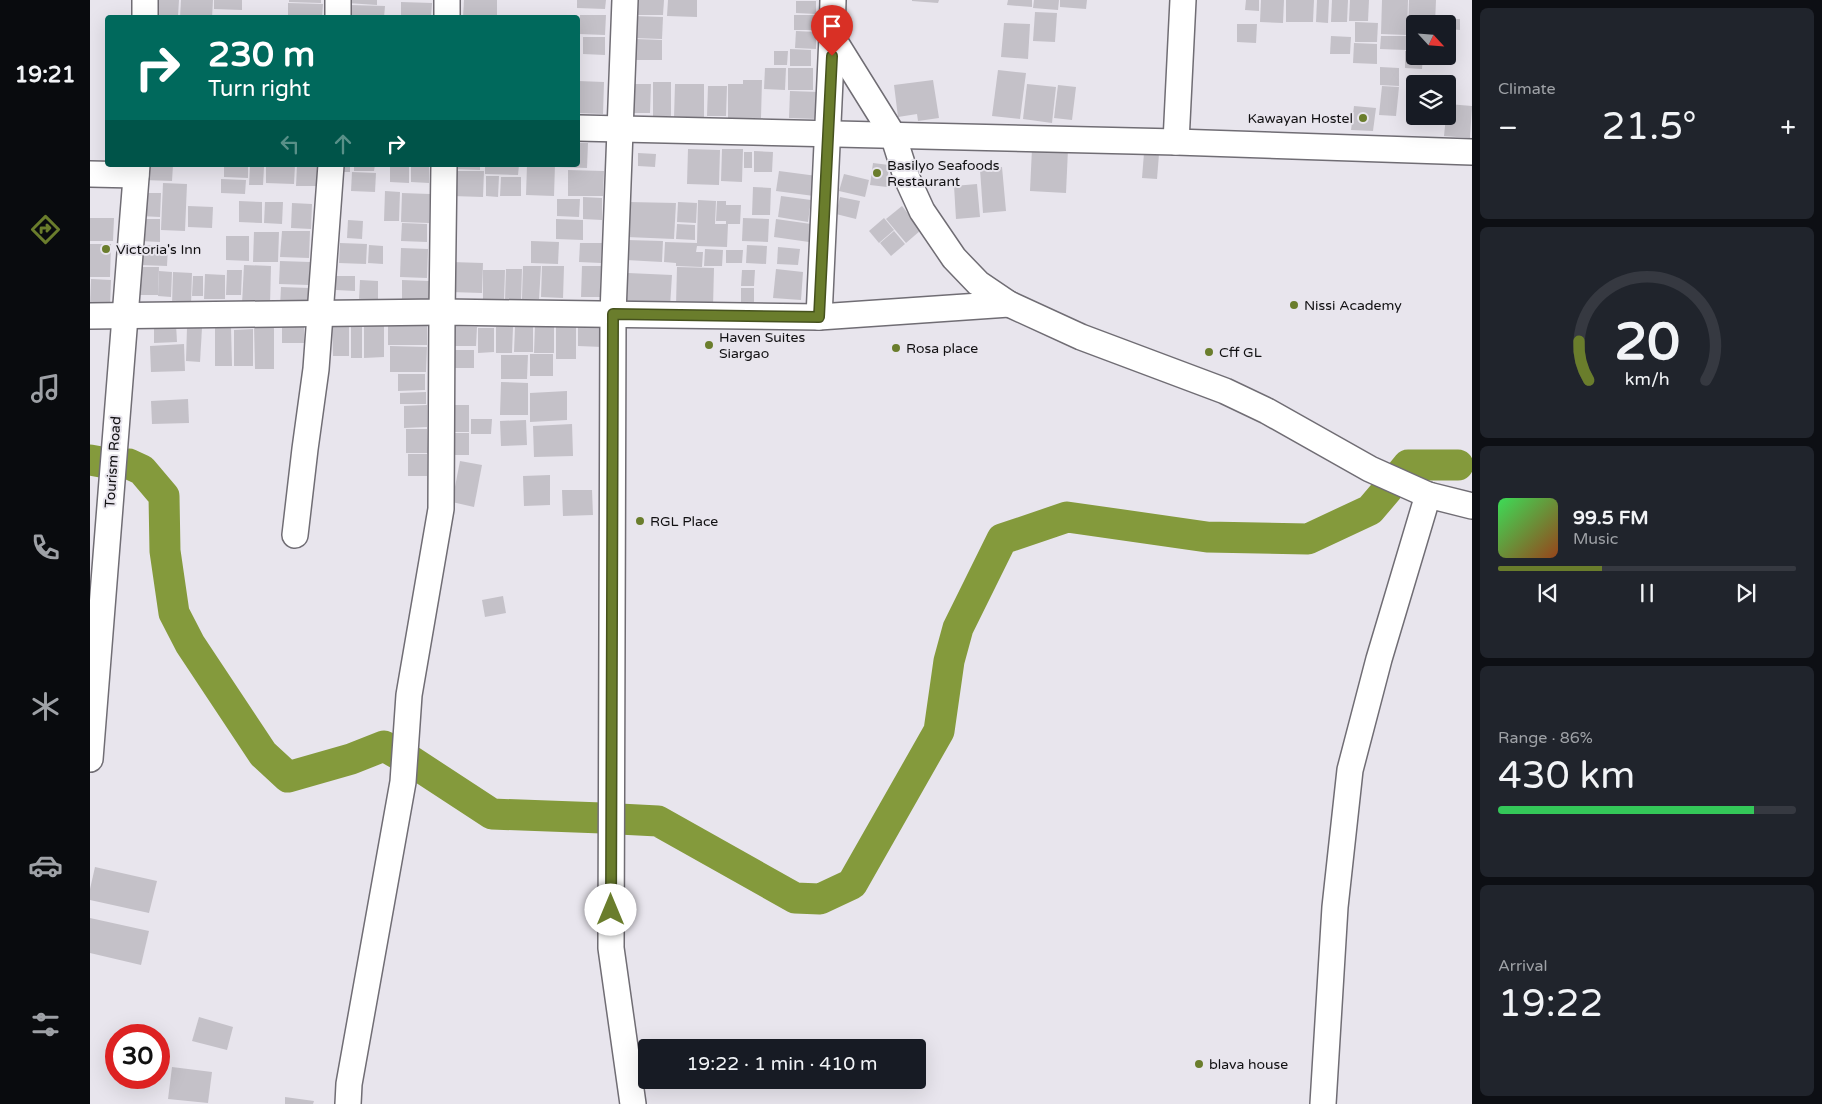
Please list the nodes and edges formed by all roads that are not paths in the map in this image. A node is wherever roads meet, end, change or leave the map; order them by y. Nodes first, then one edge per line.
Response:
1 (146, 0) edge
2 (338, 0) edge
3 (448, 0) edge
4 (625, 0) edge
5 (832, 0) edge
6 (1183, 0) edge
7 (144, 15) edge
8 (338, 15) edge
9 (447, 15) edge
10 (832, 37) junction
11 (580, 128) edge
12 (621, 129) junction
13 (828, 134) junction
14 (893, 135) junction
15 (1176, 142) junction
16 (1472, 152) edge
17 (331, 167) edge
18 (444, 167) edge
19 (137, 170) edge
20 (90, 174) edge
21 (1009, 304) junction
22 (442, 312) junction
23 (321, 313) junction
24 (613, 314) junction
25 (124, 315) junction
26 (90, 316) edge
27 (819, 317) junction
28 (1428, 495) junction
29 (1472, 506) edge
30 (295, 535) dead end
31 (90, 759) edge
32 (348, 1104) edge
33 (633, 1104) edge
34 (1323, 1104) edge

1 - 7 street
2 - 8 street
3 - 9 street
4 - 12 street
5 - 10 street
6 - 15 street
10 - 13 street
10 - 14 street
11 - 12 street
12 - 13 street
12 - 24 street
13 - 14 street
13 - 27 street
14 - 15 street
14 - 21 street
15 - 16 street
17 - 23 street
18 - 22 street
19 - 20 street
19 - 25 street, Tourism Road
21 - 27 street
21 - 28 street
22 - 23 street
22 - 24 street
22 - 32 street
23 - 25 street
23 - 30 street
24 - 27 street
24 - 33 street
25 - 26 street
25 - 31 street, Tourism Road
28 - 29 street
28 - 34 street

